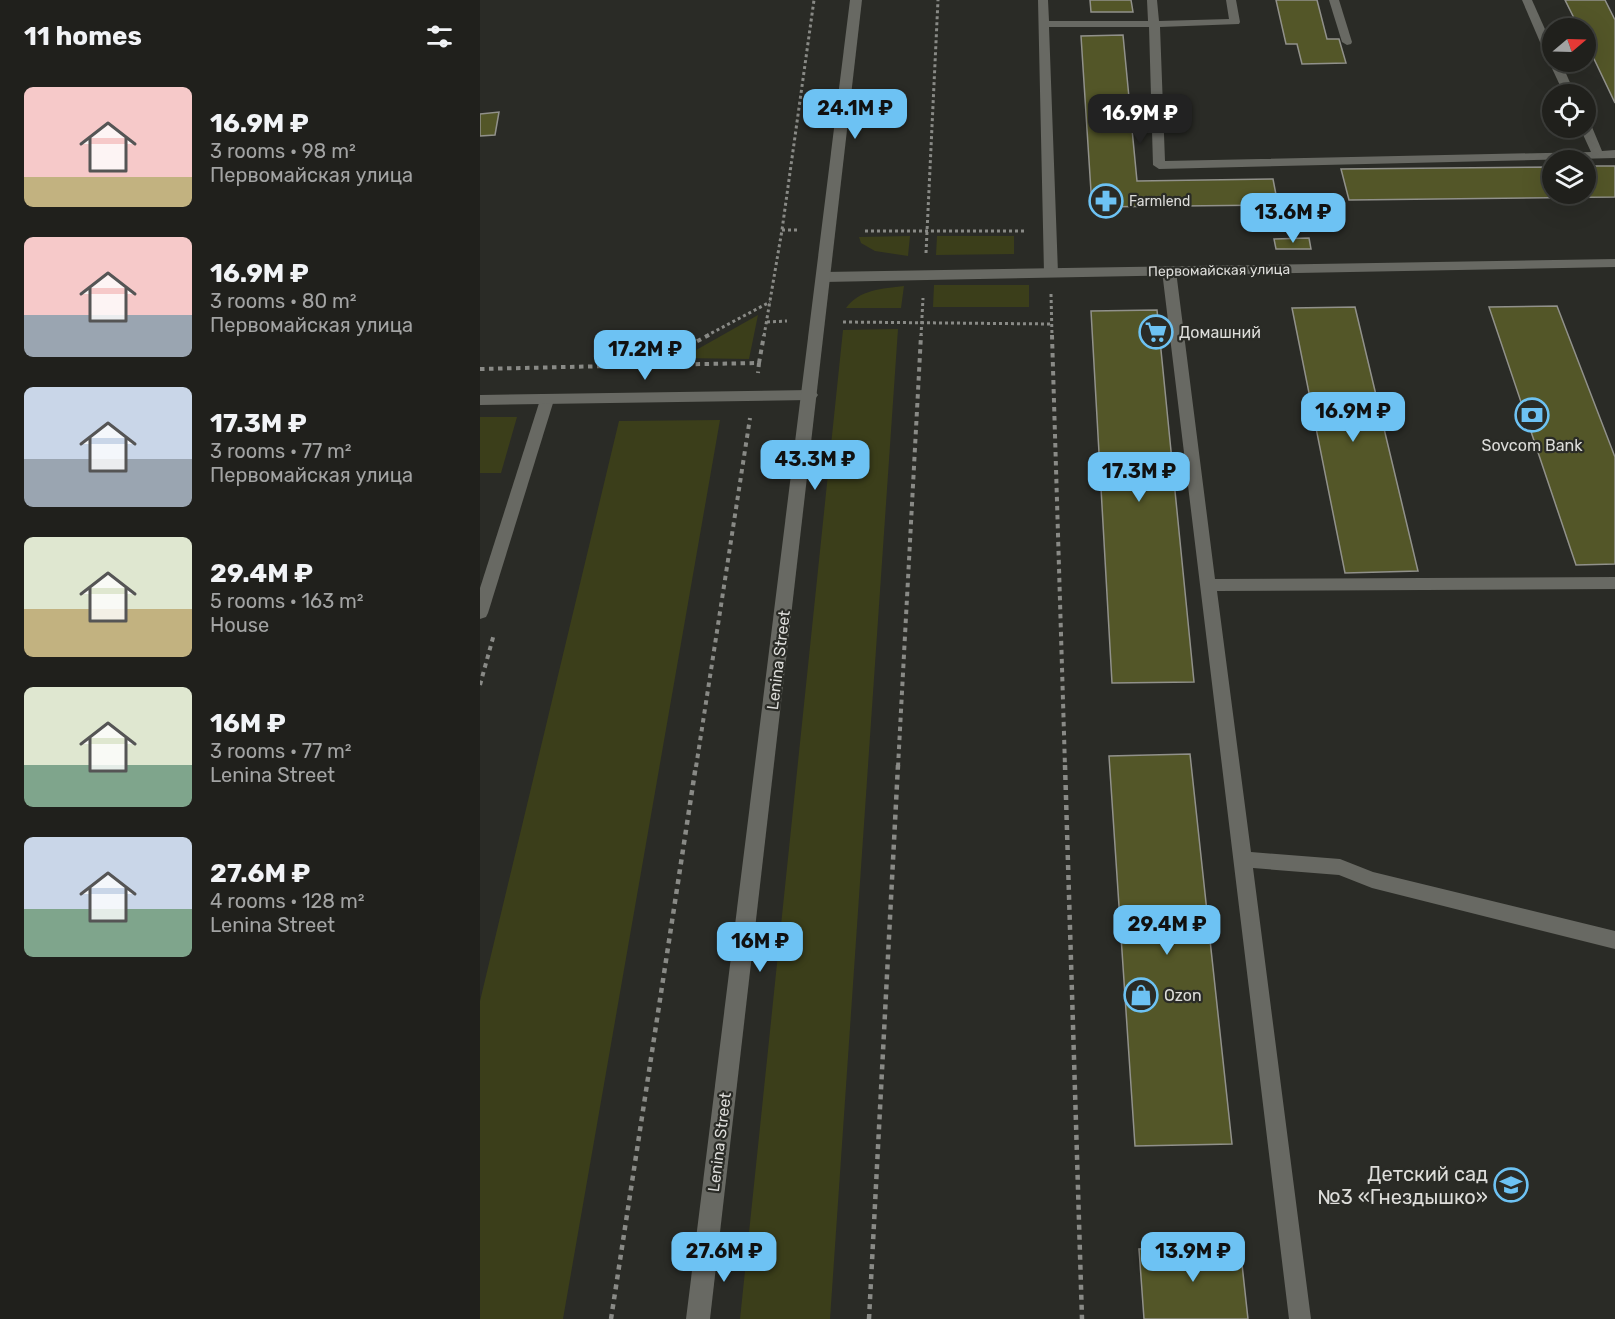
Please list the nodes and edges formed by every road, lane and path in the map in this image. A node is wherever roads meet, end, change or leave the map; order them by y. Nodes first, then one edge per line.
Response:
1 (814, 0) edge
2 (856, 0) edge
3 (938, 0) edge
4 (1043, 0) edge
5 (1152, 0) edge
6 (1231, 0) edge
7 (1334, 0) edge
8 (1527, 0) edge
9 (1044, 24) junction
10 (1154, 24) junction
11 (1542, 34) edge
12 (1347, 42) dead end
13 (1591, 138) edge
14 (1615, 154) edge
15 (1598, 155) junction
16 (782, 230) junction
17 (798, 230) dead end
18 (865, 231) dead end
19 (927, 231) junction
20 (1050, 231) junction
21 (925, 263) dead end
22 (1615, 263) edge
23 (1169, 271) junction
24 (1051, 273) junction
25 (824, 277) junction
26 (924, 293) dead end
27 (770, 302) junction
28 (787, 321) dead end
29 (767, 322) junction
30 (842, 322) dead end
31 (922, 324) junction
32 (1052, 324) junction
33 (759, 363) junction
34 (652, 365) junction
35 (480, 369) edge
36 (810, 395) junction
37 (754, 396) junction
38 (480, 400) edge
39 (547, 400) junction
40 (1615, 583) edge
41 (1209, 585) junction
42 (480, 613) edge
43 (1243, 859) junction
44 (1615, 940) edge
45 (611, 1319) edge
46 (698, 1319) edge
47 (869, 1319) edge
48 (1082, 1319) edge
49 (1300, 1319) edge

1 - 16 path
2 - 25 main road, Lenina Street
3 - 19 path
4 - 9 lane
5 - 10 lane
6 - 10 lane
7 - 12 lane
8 - 11 lane
9 - 10 lane
9 - 20 lane
10 - 15 lane
13 - 15 lane
14 - 15 lane
16 - 17 path
16 - 27 path
18 - 19 path
19 - 20 path
19 - 21 path
20 - 24 lane
22 - 23 main road, Первомайская улица
23 - 24 main road, Первомайская улица
23 - 41 lane
24 - 25 main road, Первомайская улица
24 - 32 path
25 - 36 main road, Lenina Street
26 - 31 path
27 - 29 path
27 - 34 path
28 - 29 path
29 - 33 path
30 - 31 path
31 - 32 path
31 - 47 path
32 - 48 path
33 - 34 path
33 - 37 path
34 - 35 path
36 - 37 main road
36 - 46 main road, Lenina Street
37 - 39 main road
37 - 45 path
38 - 39 main road
39 - 42 lane
40 - 41 lane
41 - 43 lane
43 - 44 lane
43 - 49 lane

